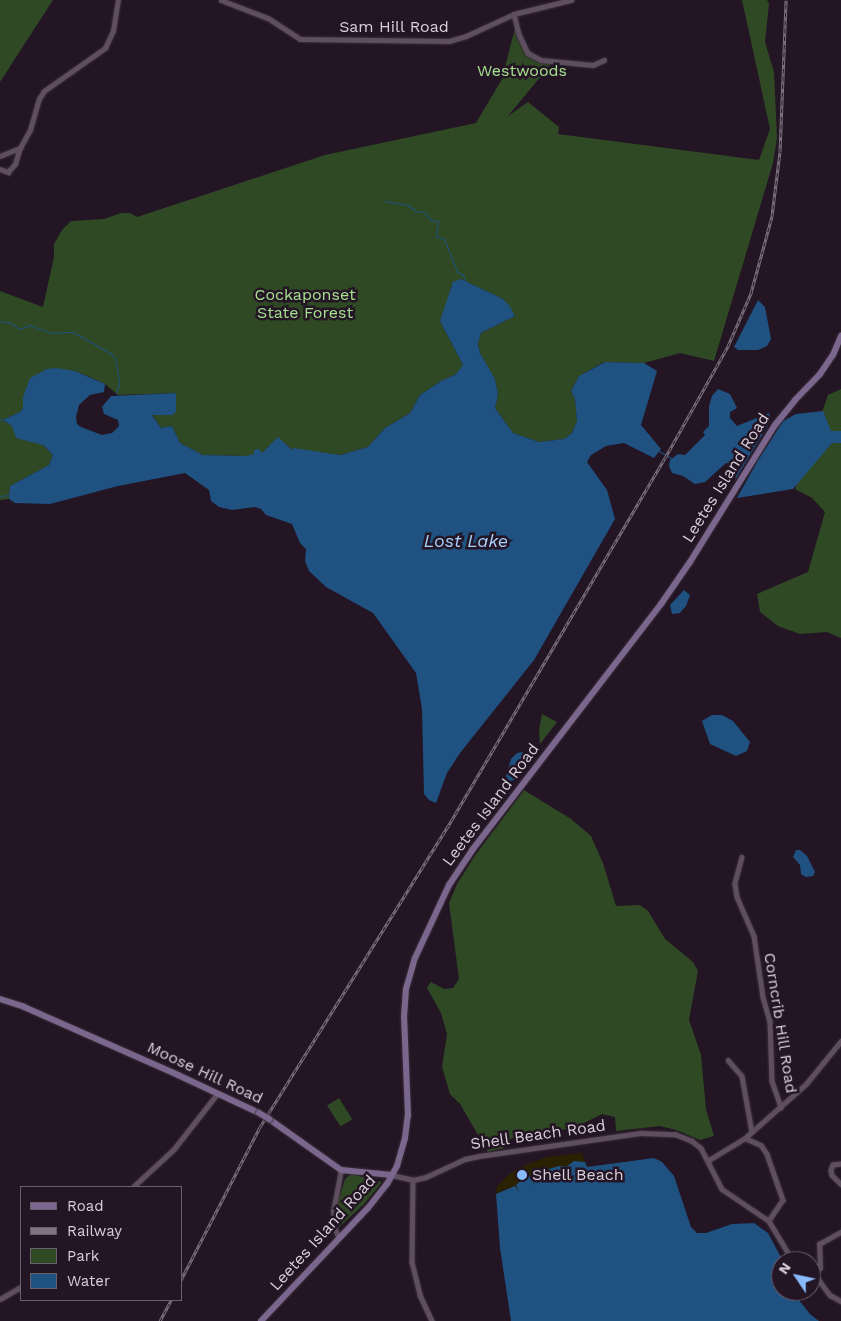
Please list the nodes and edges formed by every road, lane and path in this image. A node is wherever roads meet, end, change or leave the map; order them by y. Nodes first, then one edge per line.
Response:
1 (118, 0) edge
2 (221, 0) edge
3 (570, 0) edge
4 (514, 14) junction
5 (604, 60) dead end
6 (20, 148) junction
7 (0, 156) edge
8 (0, 169) edge
9 (841, 336) edge
10 (742, 857) dead end
11 (0, 999) edge
12 (841, 1040) edge
13 (728, 1060) dead end
14 (217, 1094) junction
15 (780, 1107) junction
16 (752, 1132) junction
17 (745, 1138) junction
18 (709, 1160) junction
19 (841, 1164) edge
20 (341, 1170) junction
21 (392, 1175) junction
22 (413, 1180) junction
23 (841, 1184) edge
24 (134, 1186) edge
25 (769, 1221) junction
26 (841, 1232) edge
27 (340, 1238) junction
28 (787, 1251) edge
29 (819, 1251) edge
30 (821, 1283) edge
31 (20, 1288) edge
32 (0, 1299) edge
33 (841, 1301) edge
34 (269, 1318) edge
35 (261, 1321) edge
36 (432, 1321) edge

1 - 6 street
2 - 4 street, Sam Hill Road
3 - 4 street, Sam Hill Road
4 - 5 street
6 - 7 street
6 - 8 street
9 - 21 main road, Leetes Island Road
10 - 15 street, Corncrib Hill Road
11 - 14 main road, Moose Hill Road
12 - 15 street
13 - 16 street
14 - 20 main road, Moose Hill Road, bridge
14 - 24 street
15 - 16 street
16 - 17 street
17 - 18 street
17 - 25 street
18 - 22 street, Shell Beach Road
18 - 25 street, Shell Beach Road
19 - 23 street
20 - 21 main road, Moose Hill Road
20 - 27 street
21 - 22 street
21 - 27 main road, Leetes Island Road
22 - 36 street
25 - 28 street
26 - 29 street
27 - 34 main road, Leetes Island Road
30 - 33 street
31 - 32 street
34 - 35 main road, Leetes Island Road

